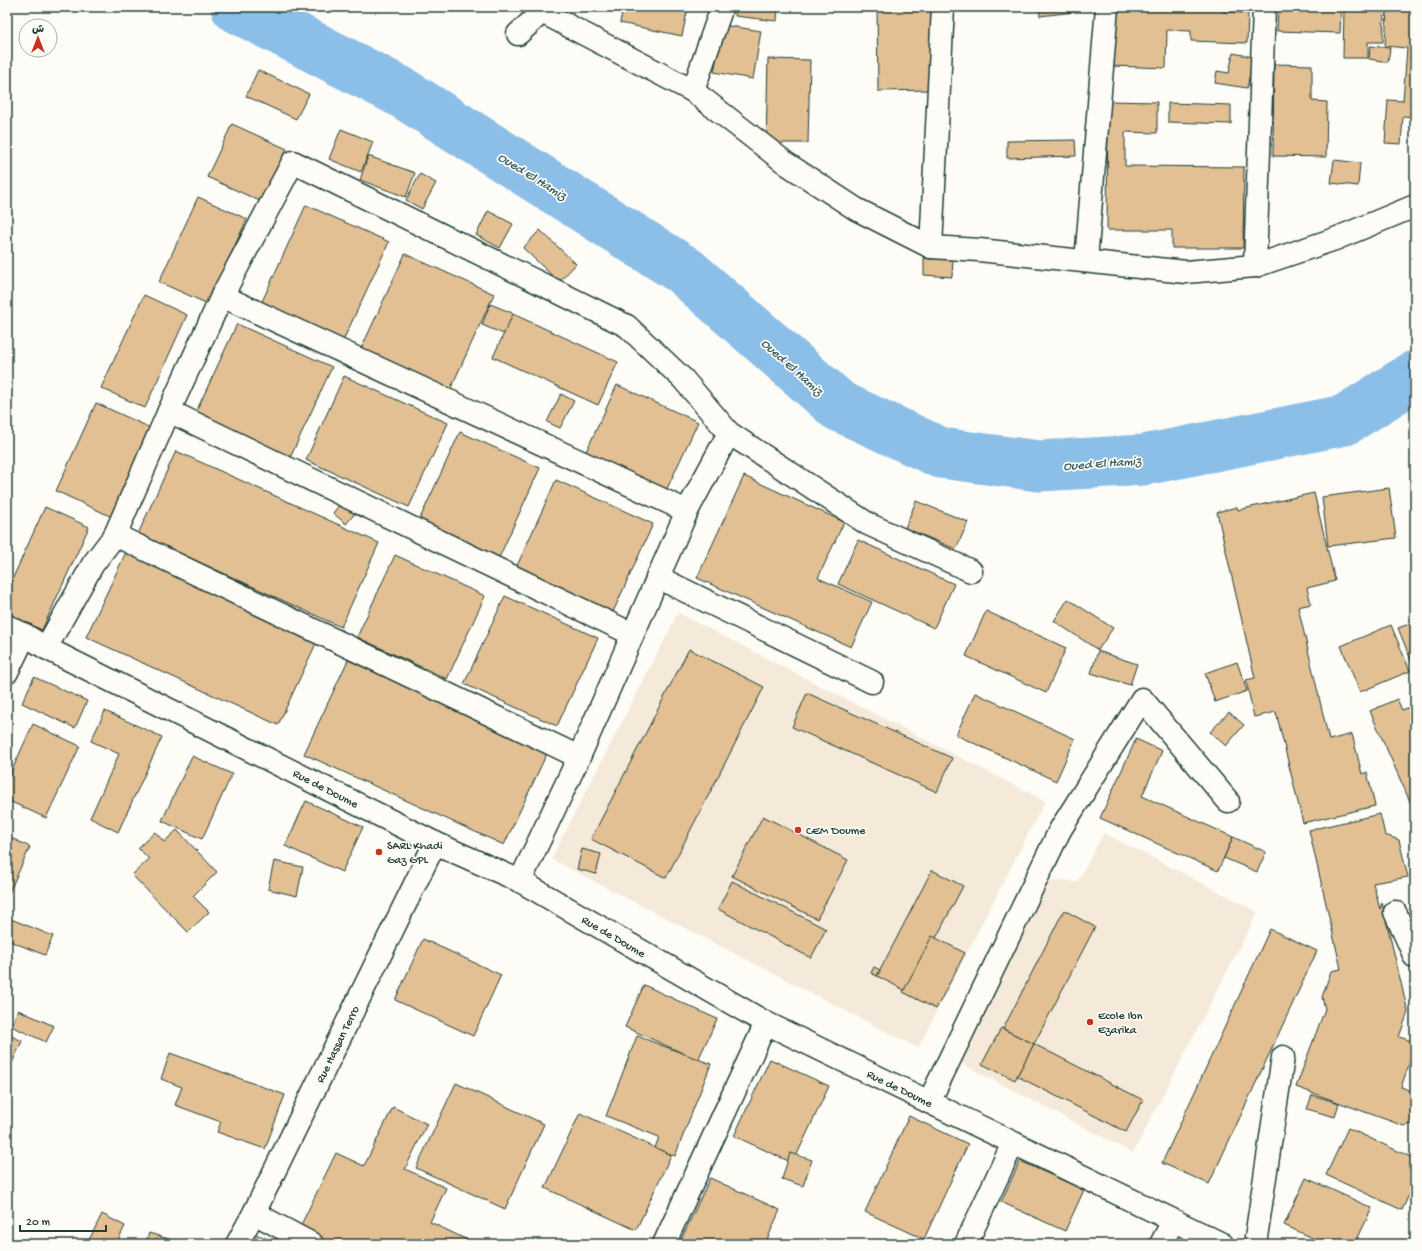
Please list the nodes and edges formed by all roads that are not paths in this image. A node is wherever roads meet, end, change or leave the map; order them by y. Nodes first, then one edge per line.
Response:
1 (722, 7) edge
2 (943, 7) edge
3 (1107, 7) edge
4 (1264, 7) edge
5 (543, 10) edge
6 (518, 34) dead end
7 (693, 91) junction
8 (1415, 206) edge
9 (931, 247) junction
10 (1086, 261) junction
11 (1256, 266) junction
12 (222, 296) junction
13 (169, 411) junction
14 (729, 433) junction
15 (687, 511) junction
16 (115, 535) junction
17 (971, 571) dead end
18 (657, 577) junction
19 (16, 631) edge
20 (632, 634) junction
21 (46, 648) junction
22 (7, 672) edge
23 (872, 682) dead end
24 (579, 757) junction
25 (1228, 801) dead end
26 (435, 842) junction
27 (520, 881) junction
28 (1395, 912) dead end
29 (1415, 957) edge
30 (766, 1023) junction
31 (1283, 1057) dead end
32 (929, 1102) junction
33 (1013, 1143) junction
34 (254, 1213) junction
35 (1173, 1221) junction
36 (237, 1244) edge
37 (312, 1244) edge
38 (664, 1244) edge
39 (966, 1244) edge
40 (1161, 1244) edge
41 (1222, 1244) edge
42 (1255, 1244) edge

1 - 7 street
2 - 9 street
3 - 10 street
4 - 11 street
5 - 6 street
5 - 7 street
7 - 9 street
8 - 11 street
9 - 10 street
10 - 11 street
12 - 13 street
12 - 14 street
12 - 15 street
13 - 16 street
13 - 20 street
14 - 15 street
14 - 17 street
15 - 18 street
16 - 21 street
16 - 24 street
18 - 20 street
18 - 23 street
19 - 21 street, Rue de Doume
19 - 22 street
20 - 24 street
21 - 26 street, Rue de Doume
24 - 27 street
25 - 32 street
26 - 27 street, Rue de Doume
26 - 34 street, Rue Hassan Terro
27 - 30 street, Rue de Doume
28 - 29 street
30 - 32 street, Rue de Doume
30 - 38 street
31 - 42 street
32 - 33 street, Rue de Doume
33 - 35 street, Rue de Doume
33 - 39 street
34 - 36 street, Rue Hassan Terro
34 - 37 street
35 - 40 street
35 - 41 street, Rue de Doume

